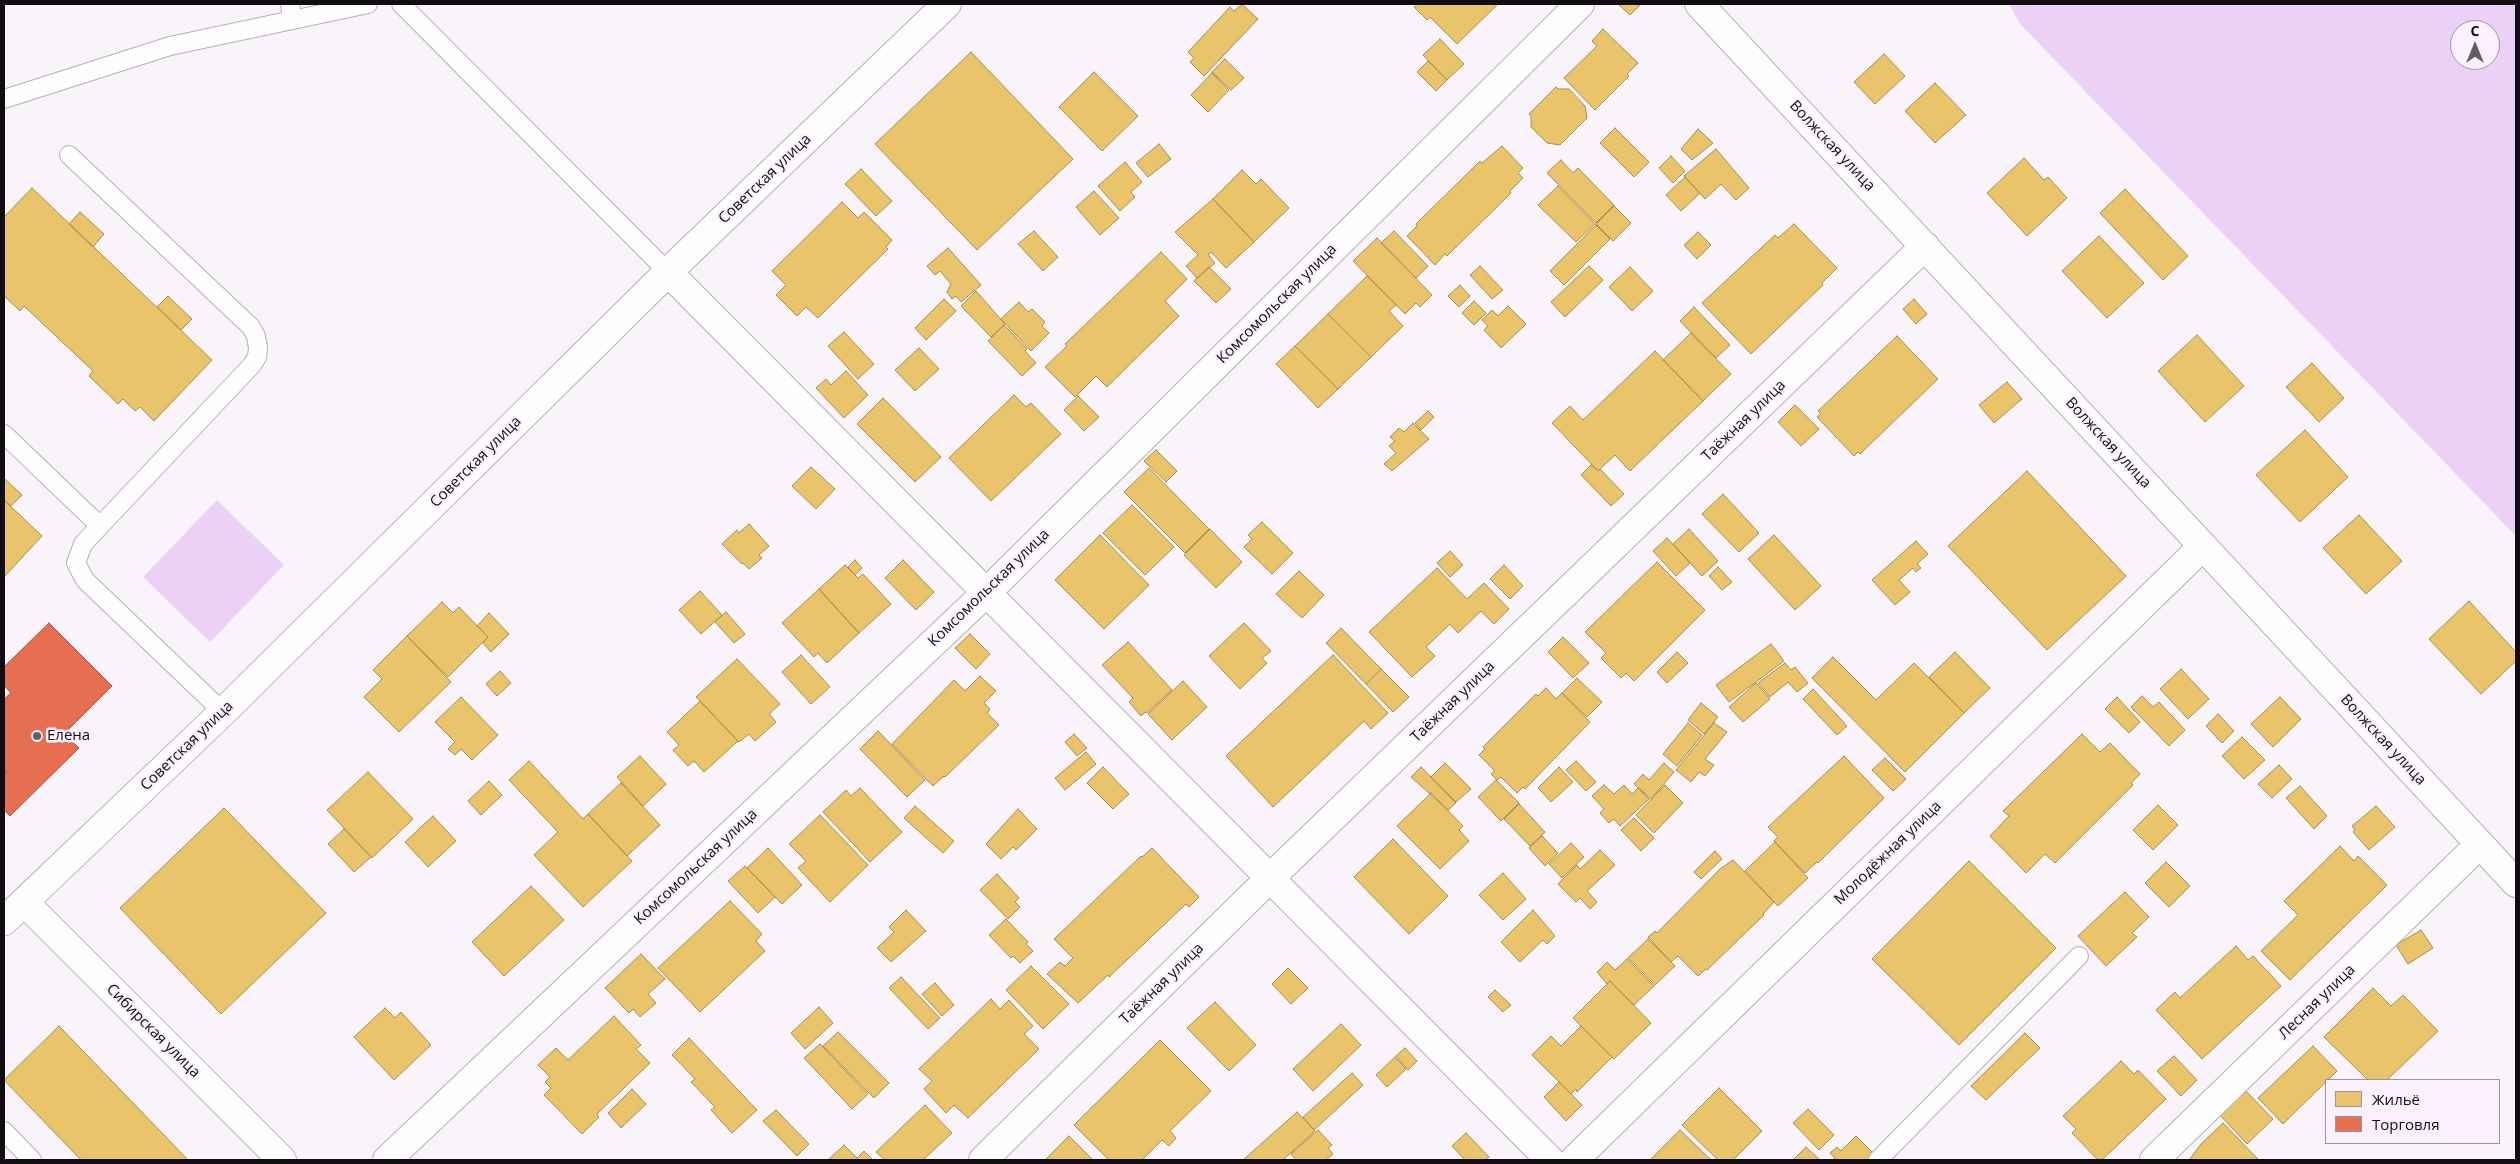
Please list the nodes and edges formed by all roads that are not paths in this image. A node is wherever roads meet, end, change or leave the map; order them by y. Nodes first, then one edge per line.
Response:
1 (368, 4) edge
2 (401, 4) edge
3 (947, 4) edge
4 (1580, 4) edge
5 (1699, 4) edge
6 (291, 12) edge
7 (4, 99) edge
8 (69, 155) dead end
9 (1925, 246) junction
10 (668, 272) junction
11 (4, 434) edge
12 (100, 526) junction
13 (2203, 546) junction
14 (987, 592) junction
15 (223, 712) junction
16 (2480, 844) junction
17 (1270, 879) junction
18 (2516, 883) edge
19 (24, 902) junction
20 (4, 921) edge
21 (2079, 956) dead end
22 (4, 1131) edge
23 (32, 1160) edge
24 (282, 1160) edge
25 (387, 1160) edge
26 (983, 1160) edge
27 (1550, 1160) edge
28 (1574, 1160) edge
29 (1878, 1160) edge
30 (2154, 1160) edge

1 - 6 lane
2 - 10 lane
3 - 10 street, Советская улица
4 - 14 street, Комсомольская улица
5 - 9 street, Волжская улица
6 - 7 lane
8 - 12 lane
9 - 13 street, Волжская улица
9 - 17 street, Таёжная улица
10 - 14 street
10 - 15 street, Советская улица
11 - 12 lane
12 - 15 lane
13 - 16 street, Волжская улица
13 - 28 street, Молодёжная улица
14 - 17 street
14 - 25 street, Комсомольская улица
15 - 19 street, Советская улица
16 - 18 street, Волжская улица
16 - 30 street, Лесная улица
17 - 26 street, Таёжная улица
17 - 27 street
19 - 20 street, Советская улица
19 - 24 street, Сибирская улица
21 - 29 lane
22 - 23 lane

